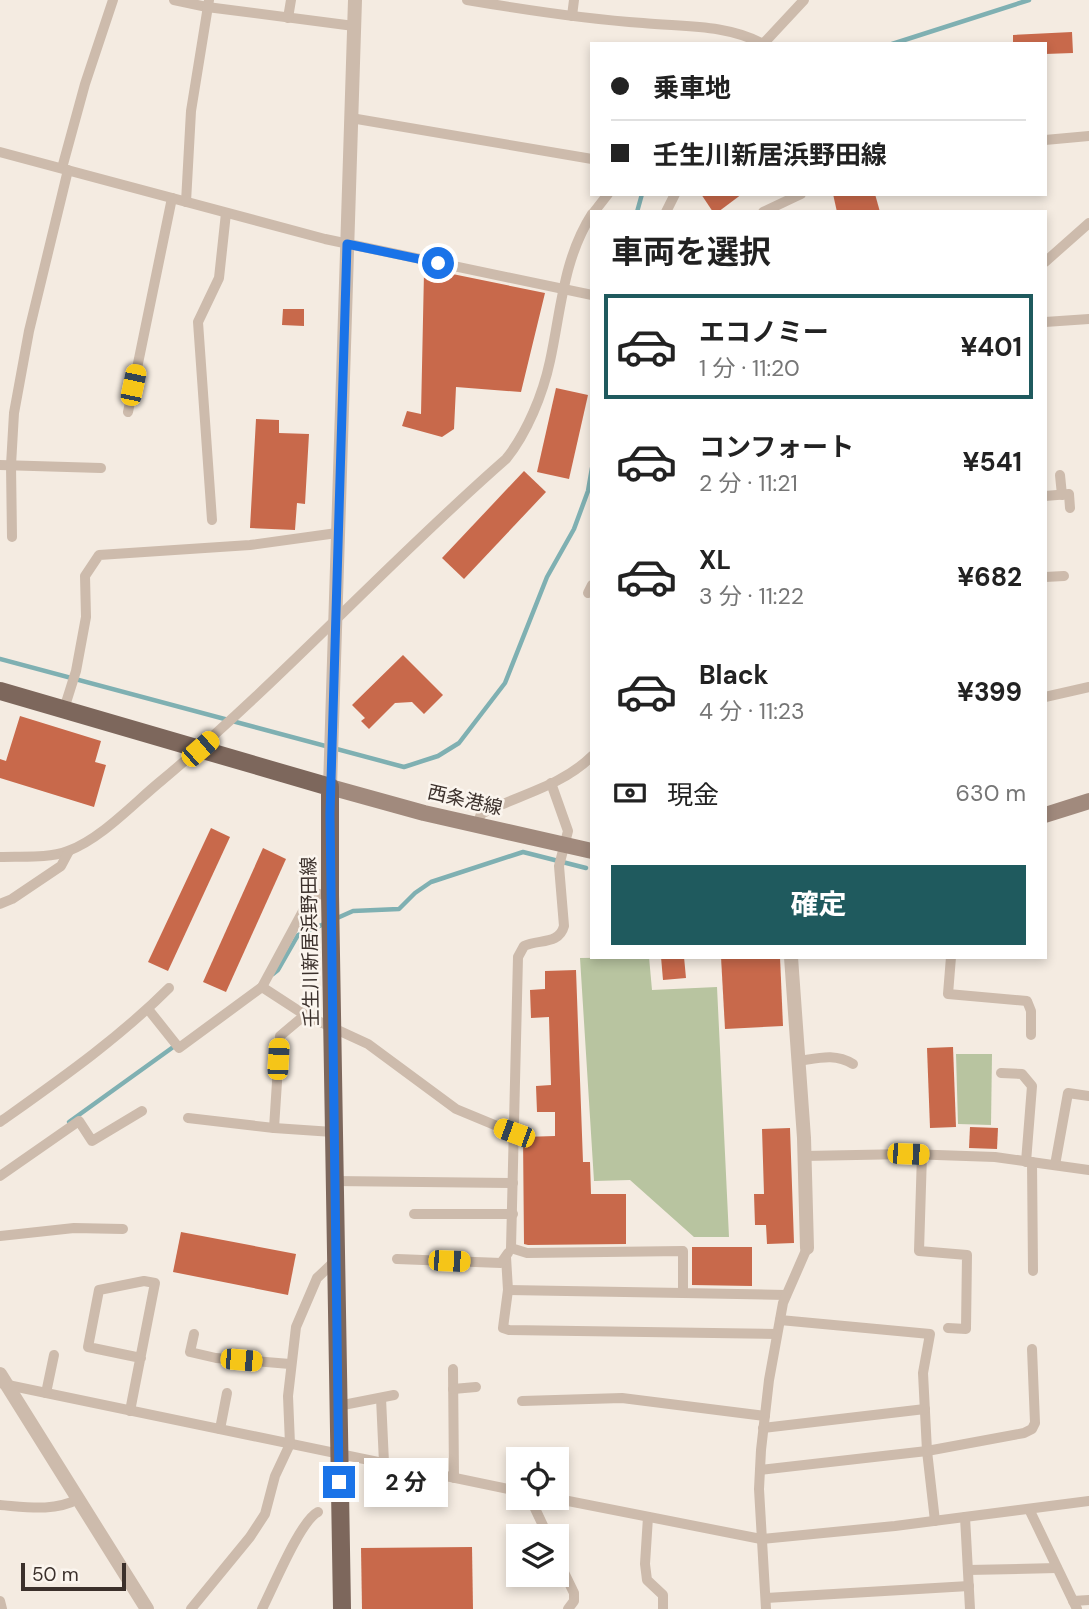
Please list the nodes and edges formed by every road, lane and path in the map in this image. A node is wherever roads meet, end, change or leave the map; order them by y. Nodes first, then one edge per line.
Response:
1 (113, 0) edge
2 (174, 0) edge
3 (291, 0) edge
4 (355, 0) edge
5 (467, 0) edge
6 (574, 0) edge
7 (804, 0) edge
8 (208, 4) edge
9 (572, 16) junction
10 (288, 18) junction
11 (354, 26) junction
12 (760, 42) edge
13 (765, 42) edge
14 (351, 118) junction
15 (1089, 136) edge
16 (1047, 141) edge
17 (0, 152) edge
18 (590, 159) edge
19 (65, 169) junction
20 (606, 196) edge
21 (797, 196) edge
22 (172, 198) junction
23 (186, 202) junction
24 (595, 210) edge
25 (767, 210) edge
26 (226, 213) junction
27 (1089, 223) edge
28 (587, 234) edge
29 (347, 244) junction
30 (1047, 259) edge
31 (562, 288) junction
32 (590, 295) edge
33 (1089, 319) edge
34 (1047, 322) edge
35 (128, 412) dead end
36 (6, 465) edge
37 (101, 468) dead end
38 (1060, 475) dead end
39 (1062, 495) junction
40 (1047, 496) edge
41 (1070, 508) dead end
42 (212, 520) dead end
43 (337, 533) junction
44 (12, 537) dead end
45 (1064, 576) dead end
46 (1047, 577) edge
47 (335, 619) junction
48 (1089, 687) edge
49 (0, 691) edge
50 (1047, 697) edge
51 (64, 709) junction
52 (200, 749) junction
53 (590, 758) edge
54 (551, 783) junction
55 (330, 787) junction
56 (1089, 801) edge
57 (1047, 814) edge
58 (477, 825) junction
59 (564, 845) junction
60 (69, 851) junction
61 (590, 852) edge
62 (0, 857) edge
63 (330, 895) junction
64 (0, 904) edge
65 (791, 959) edge
66 (951, 959) edge
67 (262, 987) junction
68 (170, 988) dead end
69 (148, 1009) junction
70 (304, 1015) junction
71 (332, 1027) junction
72 (1031, 1035) dead end
73 (799, 1061) junction
74 (853, 1064) dead end
75 (1002, 1073) dead end
76 (1089, 1096) edge
77 (142, 1111) dead end
78 (188, 1118) dead end
79 (0, 1122) edge
80 (274, 1128) junction
81 (333, 1132) junction
82 (514, 1133) junction
83 (922, 1154) junction
84 (804, 1156) junction
85 (1029, 1162) junction
86 (1055, 1166) junction
87 (1089, 1170) edge
88 (0, 1176) edge
89 (334, 1181) junction
90 (513, 1183) junction
91 (414, 1214) dead end
92 (513, 1214) junction
93 (123, 1230) dead end
94 (0, 1236) edge
95 (807, 1248) joint
96 (509, 1253) junction
97 (397, 1259) dead end
98 (335, 1261) junction
99 (1033, 1271) dead end
100 (508, 1290) junction
101 (683, 1293) junction
102 (786, 1295) junction
103 (780, 1320) junction
104 (948, 1328) dead end
105 (194, 1334) dead end
106 (777, 1334) junction
107 (1032, 1349) dead end
108 (54, 1356) dead end
109 (141, 1358) junction
110 (290, 1364) junction
111 (453, 1369) dead end
112 (2, 1381) edge
113 (476, 1387) dead end
114 (453, 1389) junction
115 (46, 1393) junction
116 (227, 1394) dead end
117 (394, 1395) dead end
118 (381, 1398) junction
119 (522, 1401) dead end
120 (338, 1406) junction
121 (925, 1409) junction
122 (130, 1411) junction
123 (764, 1422) junction
124 (220, 1429) junction
125 (290, 1444) junction
126 (927, 1451) junction
127 (338, 1454) junction
128 (384, 1464) junction
129 (760, 1469) junction
130 (454, 1478) junction
131 (506, 1489) edge
132 (78, 1499) junction
133 (569, 1501) edge
134 (1089, 1501) edge
135 (0, 1505) edge
136 (1029, 1509) junction
137 (318, 1512) dead end
138 (648, 1517) junction
139 (965, 1517) junction
140 (935, 1521) junction
141 (761, 1539) junction
142 (1057, 1568) junction
143 (968, 1570) junction
144 (569, 1583) edge
145 (969, 1586) junction
146 (1089, 1600) edge
147 (0, 1601) edge
148 (766, 1604) edge
149 (1075, 1606) edge
150 (2, 1609) edge
151 (147, 1609) edge
152 (191, 1609) edge
153 (262, 1609) edge
154 (342, 1609) edge
155 (568, 1609) edge
156 (663, 1609) edge
157 (970, 1609) edge
158 (1062, 1609) edge

1 - 19 street
2 - 8 street
3 - 10 street
4 - 11 street
5 - 9 street
6 - 9 street
7 - 13 street
8 - 10 street
8 - 23 street
9 - 12 street
10 - 11 street
11 - 14 street
14 - 18 street
14 - 29 street
15 - 16 street
17 - 19 street
19 - 22 street
19 - 36 street
20 - 24 street
21 - 25 street
22 - 23 street
22 - 35 street
23 - 26 street
26 - 29 street
26 - 42 street
27 - 30 street
28 - 31 street
29 - 31 street
29 - 43 street
31 - 32 street
31 - 47 street
33 - 34 street
36 - 37 street
36 - 44 street
38 - 39 street
39 - 40 street
39 - 41 street
43 - 47 street
43 - 51 street
45 - 46 street
47 - 52 street
47 - 55 street
48 - 50 street
49 - 51 main road
51 - 52 main road
52 - 55 main road
52 - 60 street
53 - 54 street
54 - 58 street
54 - 59 street
55 - 58 main road, 西条港線
55 - 63 main road, 壬生川新居浜野田線
56 - 57 main road
58 - 59 main road, 西条港線
59 - 61 main road, 西条港線
59 - 82 street
60 - 62 street
60 - 64 street
63 - 67 street
63 - 71 main road, 壬生川新居浜野田線
65 - 73 street
66 - 72 street
67 - 69 street
67 - 70 street
68 - 69 street
69 - 79 street
70 - 71 street
70 - 80 street
71 - 81 main road, 壬生川新居浜野田線
71 - 82 street
73 - 74 street
73 - 84 street
75 - 85 street
76 - 86 street
77 - 88 street
78 - 80 street
80 - 81 street
81 - 89 main road, 壬生川新居浜野田線
82 - 90 street
83 - 84 street
83 - 85 street
83 - 104 street
84 - 95 street
85 - 86 street
85 - 99 street
86 - 87 street
89 - 90 street
89 - 98 main road, 壬生川新居浜野田線
90 - 92 street
91 - 92 street
92 - 96 street
93 - 94 street
95 - 102 street
96 - 97 street
96 - 100 street
96 - 101 street
98 - 110 street
98 - 120 main road, 壬生川新居浜野田線
100 - 101 street
100 - 106 street
101 - 102 street
102 - 103 street
103 - 106 street
103 - 121 street
105 - 110 street
106 - 123 street
107 - 126 street
108 - 115 street
109 - 109 street
109 - 122 street
110 - 125 street
111 - 114 street
112 - 115 street
112 - 132 street
113 - 114 street
114 - 130 street
115 - 122 street
116 - 124 street
117 - 118 street
118 - 120 street
118 - 128 street
119 - 123 street
120 - 127 main road, 壬生川新居浜野田線
121 - 123 street
121 - 126 street
122 - 124 street
123 - 129 street
124 - 125 street
125 - 127 street
125 - 152 street
126 - 129 street
126 - 140 street
127 - 128 street
127 - 154 main road, 壬生川新居浜野田線
128 - 130 street
129 - 141 street
130 - 131 street
132 - 135 street
132 - 151 street
133 - 138 street
134 - 136 street
136 - 139 street
136 - 142 street
137 - 153 street
138 - 141 street
138 - 156 street
139 - 140 street
139 - 143 street
140 - 141 street
141 - 148 street
142 - 143 street
142 - 149 street
143 - 145 street
144 - 155 street
145 - 148 street
145 - 157 street
146 - 149 street
147 - 150 street
149 - 158 street

